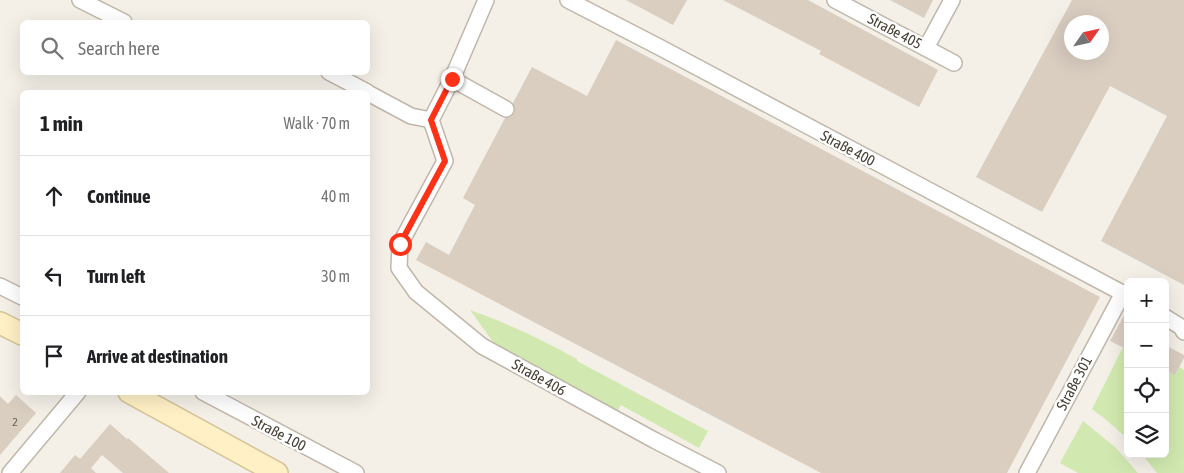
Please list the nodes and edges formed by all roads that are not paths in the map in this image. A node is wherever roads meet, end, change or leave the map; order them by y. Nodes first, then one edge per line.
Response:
1 (80, 0) edge
2 (486, 0) edge
3 (568, 0) edge
4 (835, 0) edge
5 (952, 0) edge
6 (120, 20) edge
7 (926, 48) junction
8 (954, 63) dead end
9 (334, 75) edge
10 (452, 79) junction
11 (362, 90) edge
12 (370, 95) edge
13 (506, 109) dead end
14 (431, 120) junction
15 (0, 286) edge
16 (1124, 294) edge
17 (20, 297) edge
18 (1124, 297) edge
19 (1169, 320) edge
20 (0, 323) edge
21 (1184, 332) edge
22 (20, 333) edge
23 (75, 395) edge
24 (134, 395) edge
25 (209, 395) edge
26 (10, 473) edge
27 (277, 473) edge
28 (356, 473) edge
29 (718, 473) edge
30 (1027, 473) edge

1 - 6 street
2 - 10 street
3 - 16 street, Straße 400
4 - 7 street, Straße 405
5 - 7 street
7 - 8 street, Straße 405
9 - 11 street
10 - 13 street
10 - 14 street
12 - 14 street
14 - 29 street, Straße 406
15 - 17 street
18 - 30 street, Straße 301
19 - 21 street
20 - 22 main road
23 - 26 street
24 - 27 main road
25 - 28 street, Straße 100

